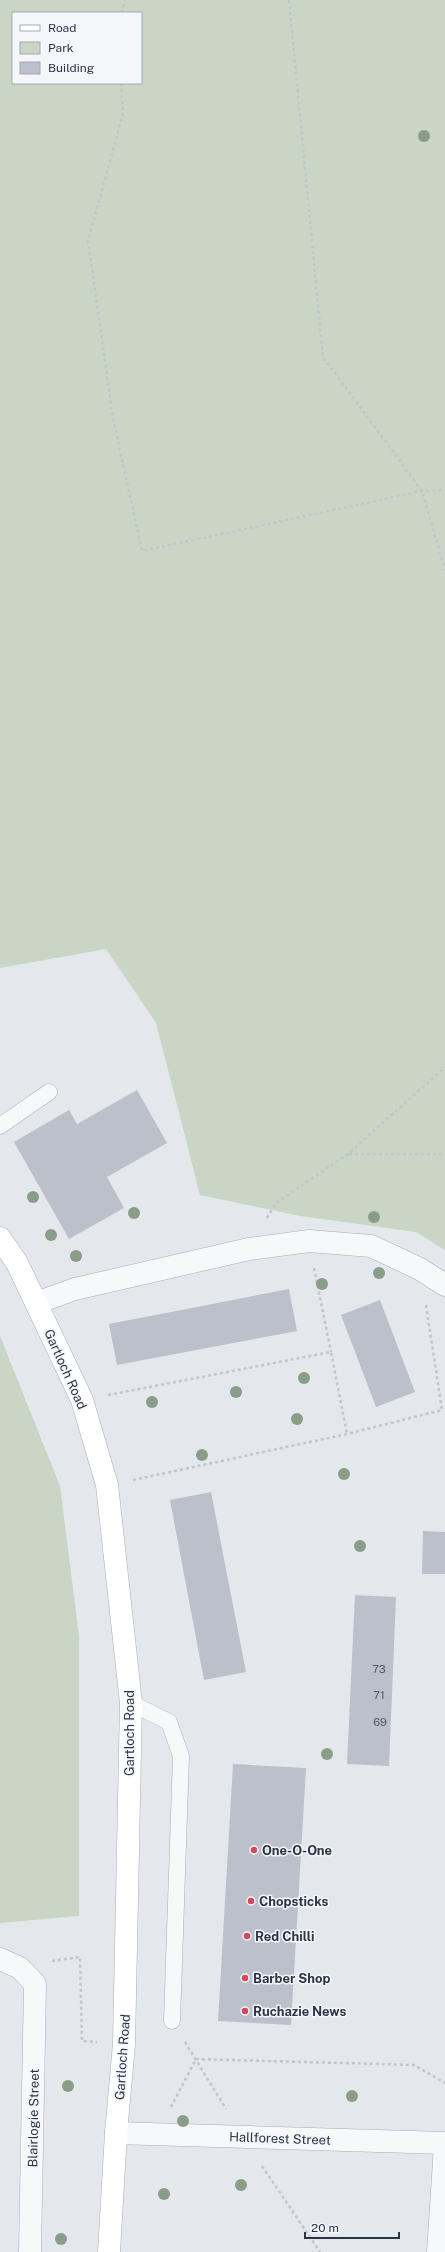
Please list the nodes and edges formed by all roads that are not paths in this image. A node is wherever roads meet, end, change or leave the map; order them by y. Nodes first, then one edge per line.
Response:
1 (49, 1092) dead end
2 (0, 1126) edge
3 (0, 1238) edge
4 (445, 1285) edge
5 (36, 1303) junction
6 (131, 1702) junction
7 (0, 1959) edge
8 (172, 2021) road end
9 (116, 2133) junction
10 (445, 2144) edge
11 (443, 2193) edge
12 (30, 2252) edge
13 (109, 2252) edge
14 (438, 2252) edge

1 - 2 lane
3 - 5 main road, Gartloch Road
4 - 5 street
5 - 6 main road, Gartloch Road
6 - 8 lane
6 - 9 main road, Gartloch Road
7 - 12 street, Blairlogie Street
9 - 10 street, Hallforest Street
9 - 13 main road, Gartloch Road
10 - 11 street
11 - 14 street

